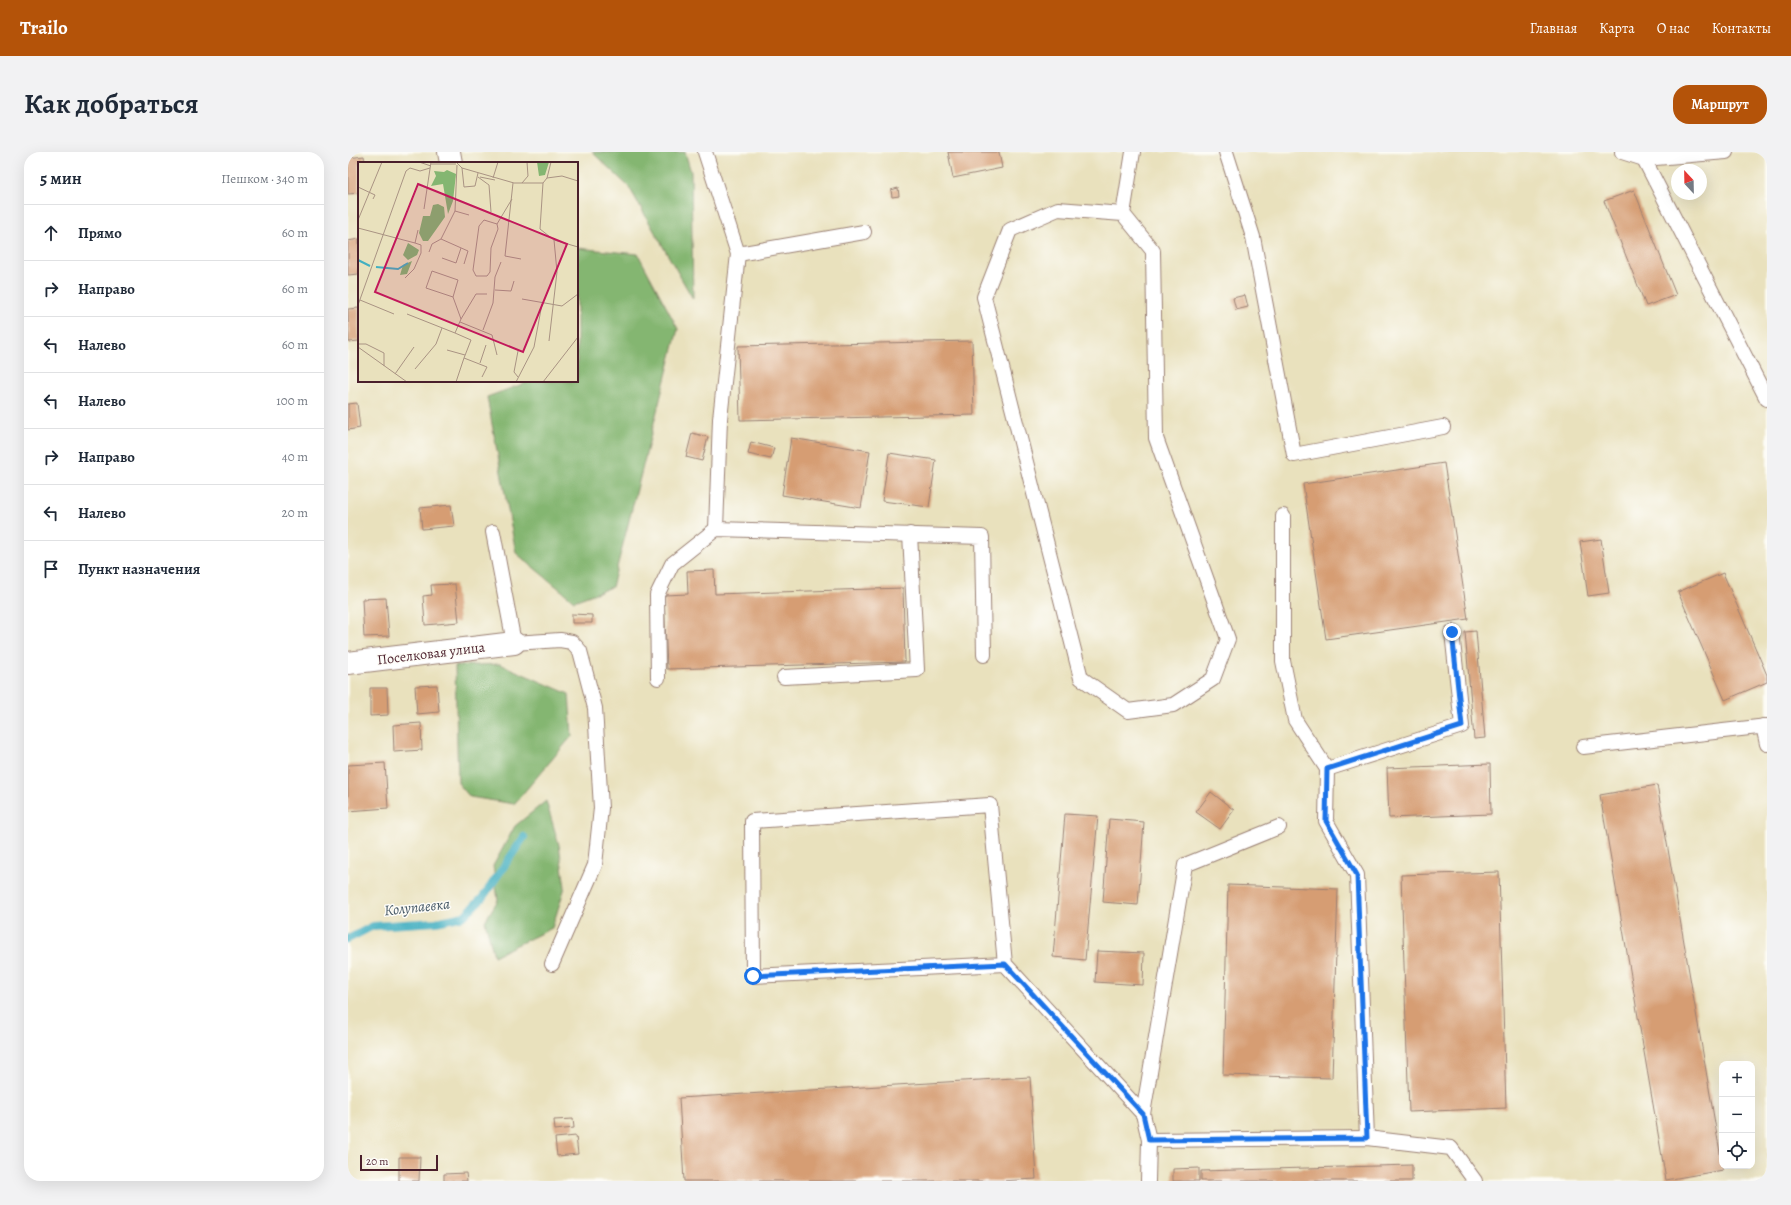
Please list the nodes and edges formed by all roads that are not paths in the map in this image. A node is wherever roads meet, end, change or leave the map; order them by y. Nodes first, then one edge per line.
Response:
1 (449, 152) edge
2 (705, 152) edge
3 (1133, 152) edge
4 (1226, 152) edge
5 (1622, 152) edge
6 (1726, 152) edge
7 (1644, 159) junction
8 (451, 162) edge
9 (1123, 214) junction
10 (864, 232) dead end
11 (738, 254) junction
12 (1767, 399) edge
13 (1443, 427) dead end
14 (1284, 516) dead end
15 (716, 529) junction
16 (494, 532) dead end
17 (910, 534) junction
18 (1452, 632) dead end
19 (514, 643) junction
20 (984, 655) dead end
21 (348, 663) edge
22 (784, 677) dead end
23 (658, 678) dead end
24 (1765, 726) edge
25 (1767, 744) edge
26 (1583, 747) dead end
27 (1327, 769) junction
28 (1279, 827) dead end
29 (552, 964) dead end
30 (1005, 964) junction
31 (1143, 1114) junction
32 (1367, 1138) junction
33 (1149, 1140) junction
34 (1148, 1181) edge
35 (1475, 1181) edge

1 - 8 street
2 - 11 lane
3 - 9 lane
4 - 13 lane
5 - 7 lane
6 - 7 lane
7 - 12 lane
9 - 9 lane
10 - 11 lane
11 - 15 lane
14 - 27 lane
15 - 17 lane
15 - 23 lane
16 - 19 lane
17 - 20 lane
17 - 22 lane
18 - 27 lane
19 - 21 street, Поселковая улица
19 - 29 lane
24 - 25 lane
24 - 26 lane
27 - 32 lane
28 - 31 lane
30 - 30 lane
30 - 31 lane
31 - 33 lane
32 - 33 lane
32 - 35 lane
33 - 34 lane

